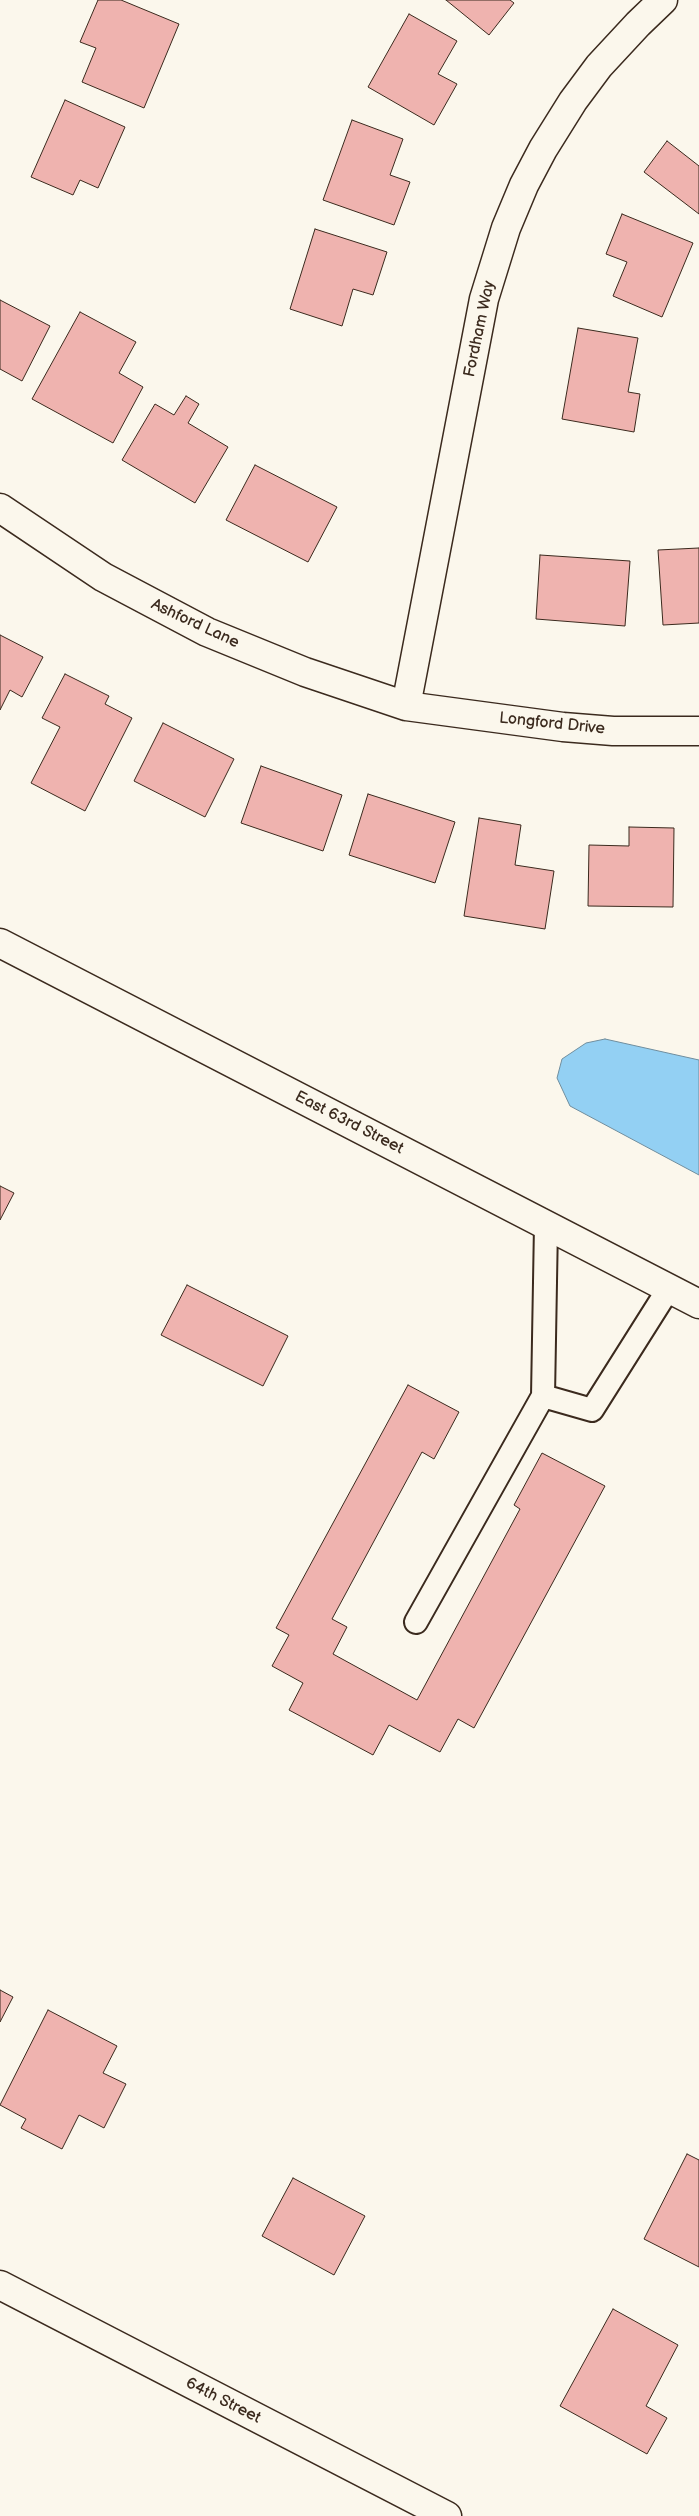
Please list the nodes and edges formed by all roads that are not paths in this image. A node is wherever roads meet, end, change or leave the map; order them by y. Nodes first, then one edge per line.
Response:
1 (663, 0) edge
2 (0, 508) edge
3 (406, 706) junction
4 (699, 731) edge
5 (0, 943) edge
6 (546, 1224) junction
7 (669, 1288) junction
8 (699, 1304) edge
9 (543, 1396) junction
10 (416, 1622) dead end
11 (0, 2285) edge
12 (447, 2516) edge

1 - 3 street, Fordham Way
2 - 3 street, Ashford Lane
3 - 4 street, Longford Drive
5 - 6 street, East 63rd Street
6 - 7 street, East 63rd Street
6 - 9 lane
7 - 8 street, East 63rd Street
7 - 9 lane
9 - 10 lane
11 - 12 street, 64th Street

